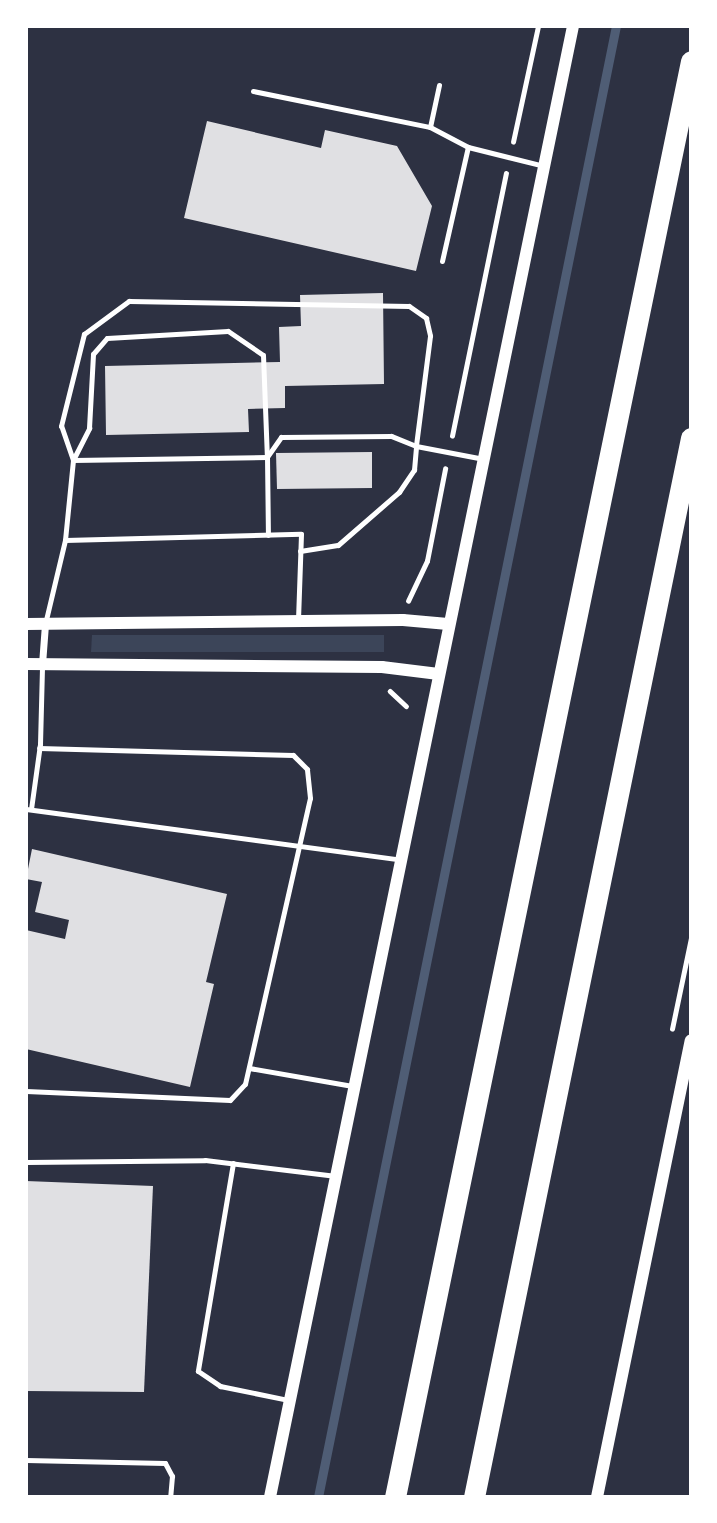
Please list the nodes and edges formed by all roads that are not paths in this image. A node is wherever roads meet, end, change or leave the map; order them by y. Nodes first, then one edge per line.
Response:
1 (573, 26) edge
2 (691, 61) edge
3 (439, 85) dead end
4 (253, 91) dead end
5 (430, 127) junction
6 (468, 147) junction
7 (544, 166) junction
8 (442, 261) dead end
9 (691, 438) edge
10 (416, 446) junction
11 (267, 457) junction
12 (484, 459) junction
13 (73, 460) junction
14 (268, 535) junction
15 (65, 540) junction
16 (300, 551) junction
17 (298, 621) junction
18 (26, 624) edge
19 (45, 624) junction
20 (448, 624) junction
21 (26, 664) edge
22 (42, 664) junction
23 (439, 674) junction
24 (39, 748) junction
25 (29, 809) edge
26 (299, 846) junction
27 (401, 860) junction
28 (691, 1041) edge
29 (249, 1068) junction
30 (354, 1086) junction
31 (26, 1091) edge
32 (26, 1162) edge
33 (233, 1163) junction
34 (336, 1176) junction
35 (290, 1400) junction
36 (26, 1460) edge
37 (170, 1497) edge
38 (270, 1497) edge
39 (395, 1497) edge
40 (474, 1497) edge
41 (597, 1497) edge

1 - 7 street
2 - 39 highway
3 - 5 lane
4 - 5 lane
5 - 6 lane
6 - 7 lane
6 - 8 lane
7 - 12 street
9 - 40 highway
10 - 11 lane
10 - 12 lane
10 - 13 lane
10 - 16 lane
11 - 13 lane
11 - 13 lane
11 - 14 lane
12 - 20 street
13 - 15 lane
14 - 15 lane
14 - 16 lane
15 - 19 lane
16 - 17 lane
17 - 19 street
17 - 20 street
18 - 19 street
19 - 22 street
20 - 23 street
21 - 22 street
22 - 23 street
22 - 24 lane
23 - 27 street
24 - 25 lane
24 - 26 lane
25 - 26 lane
26 - 27 lane
26 - 29 lane
27 - 30 street
28 - 41 street
29 - 30 lane
29 - 31 lane
30 - 34 street
32 - 33 lane
33 - 34 lane
33 - 35 lane
34 - 35 street
35 - 38 street
36 - 37 lane

